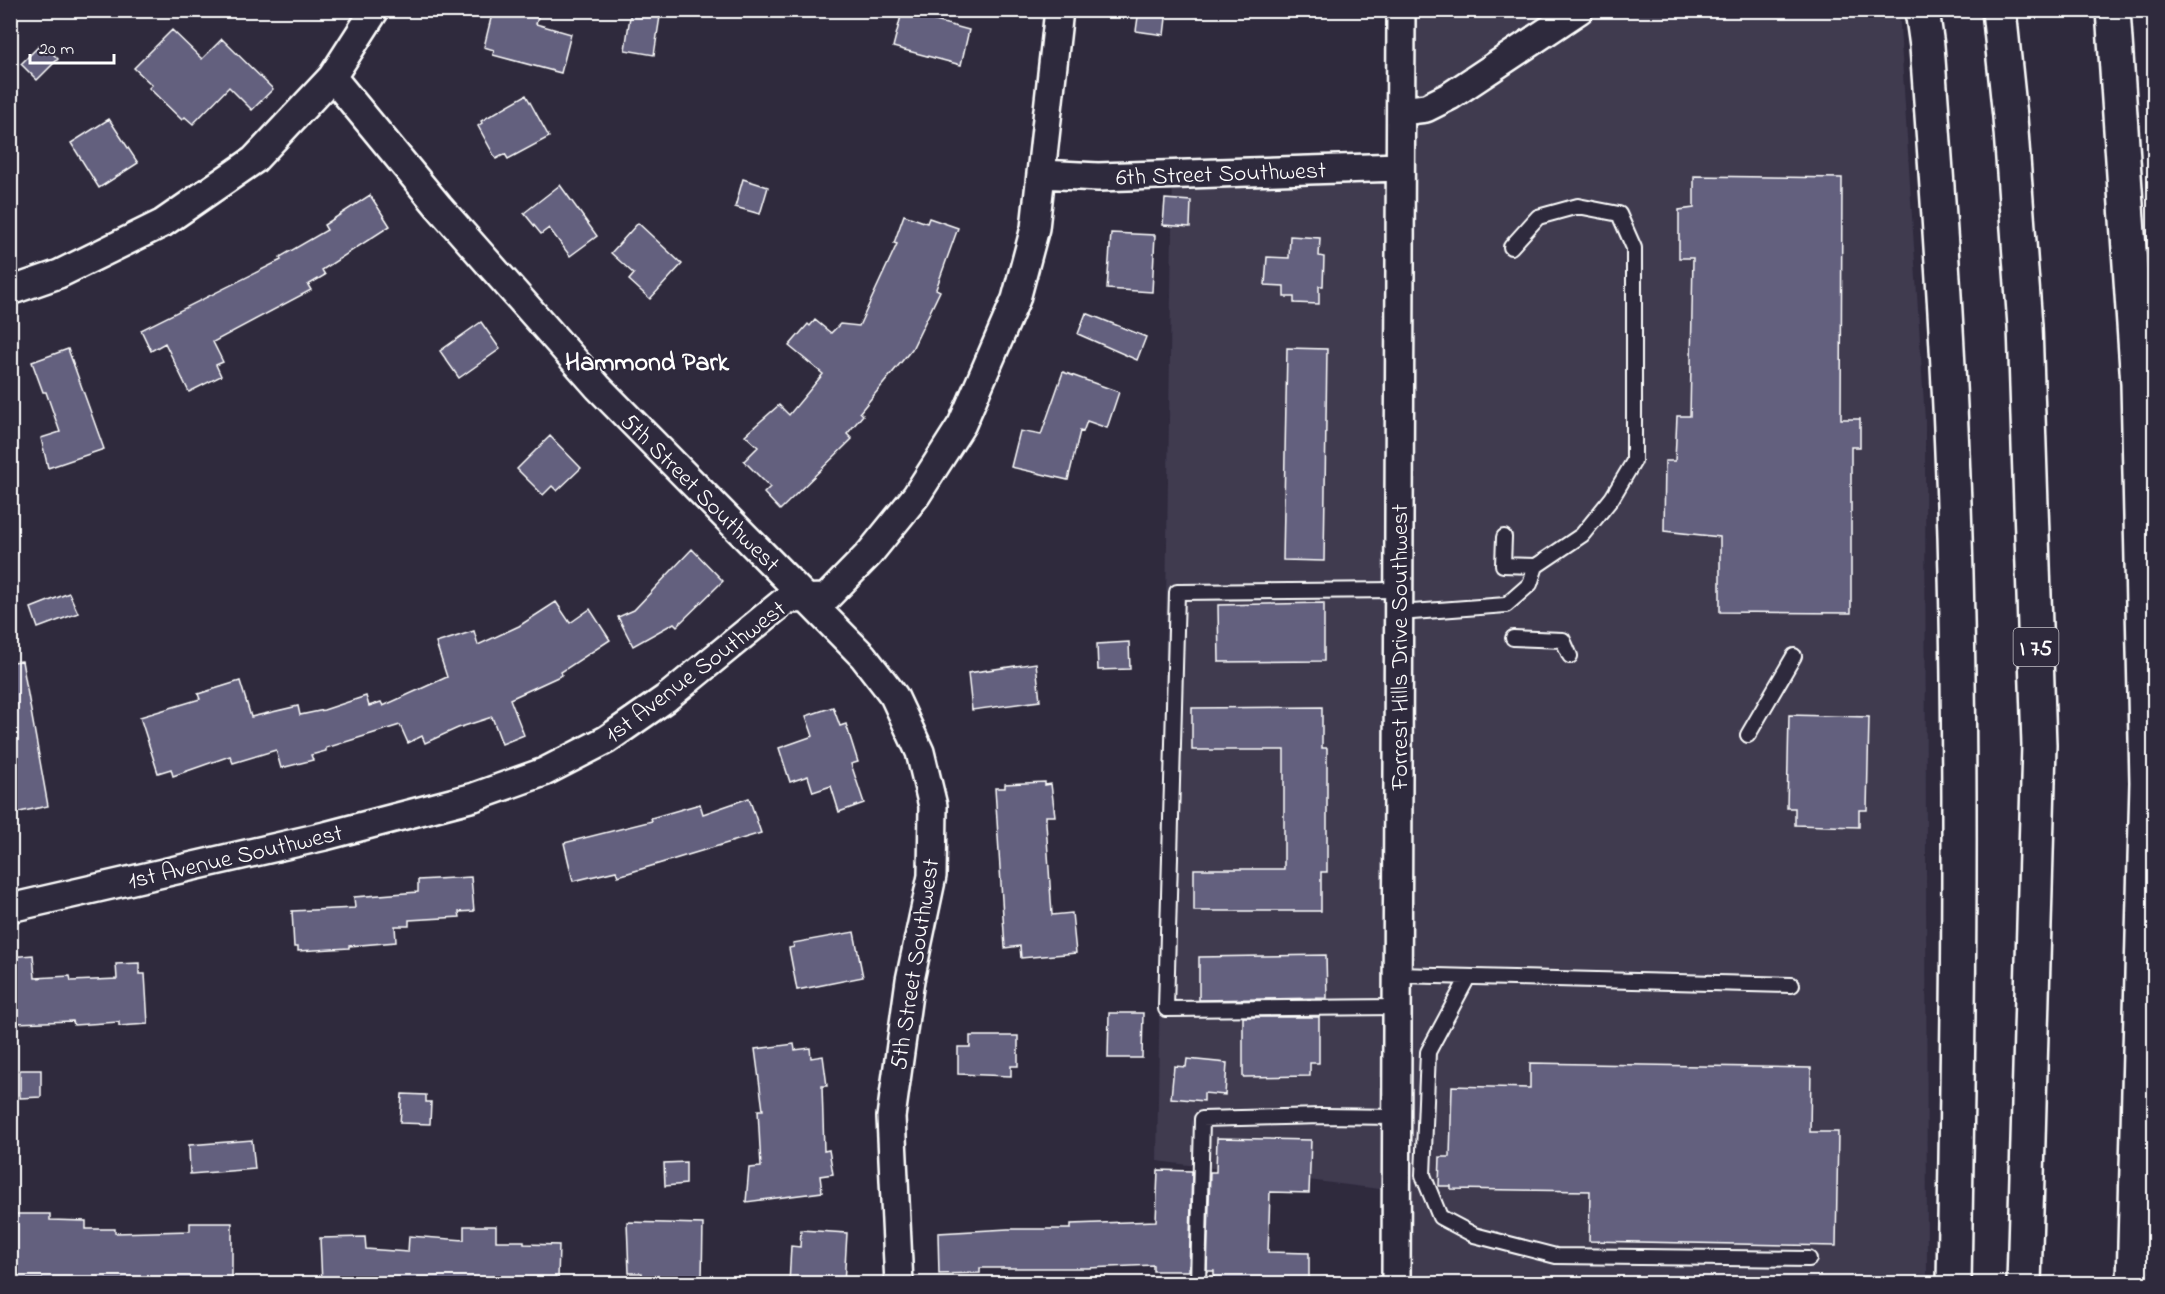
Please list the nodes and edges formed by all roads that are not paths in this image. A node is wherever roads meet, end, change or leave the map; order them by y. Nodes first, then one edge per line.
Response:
1 (375, 10) edge
2 (1059, 10) edge
3 (1401, 10) edge
4 (1579, 10) edge
5 (1922, 10) edge
6 (1999, 10) edge
7 (2113, 10) edge
8 (332, 77) junction
9 (1401, 111) junction
10 (1400, 167) junction
11 (1042, 174) junction
12 (1511, 246) dead end
13 (10, 291) edge
14 (1504, 537) dead end
15 (1536, 566) junction
16 (807, 599) junction
17 (1399, 601) junction
18 (1513, 638) dead end
19 (1570, 656) dead end
20 (1794, 656) dead end
21 (1748, 735) dead end
22 (10, 908) edge
23 (1397, 975) junction
24 (1468, 977) junction
25 (1792, 985) dead end
26 (1397, 1007) junction
27 (1397, 1117) junction
28 (1809, 1259) dead end
29 (1954, 1283) edge
30 (899, 1284) edge
31 (1198, 1284) edge
32 (1396, 1284) edge
33 (2024, 1284) edge
34 (2134, 1284) edge

1 - 8 street
2 - 11 street, 1st Avenue Southwest
3 - 9 street, Forrest Hills Drive Southwest
4 - 9 street
5 - 29 highway
6 - 33 highway, I 75
7 - 34 highway
8 - 13 street
8 - 16 street, 5th Street Southwest
9 - 10 street, Forrest Hills Drive Southwest
10 - 11 street, 6th Street Southwest
10 - 17 street, Forrest Hills Drive Southwest
11 - 16 street, 1st Avenue Southwest
12 - 15 lane
14 - 15 lane
15 - 17 lane
16 - 22 street, 1st Avenue Southwest
16 - 30 street, 5th Street Southwest
17 - 23 street, Forrest Hills Drive Southwest
17 - 26 lane
18 - 19 lane
20 - 21 lane
23 - 24 lane
23 - 26 street, Forrest Hills Drive Southwest
24 - 25 lane
24 - 28 lane
26 - 27 street, Forrest Hills Drive Southwest
27 - 31 lane
27 - 32 street, Forrest Hills Drive Southwest

